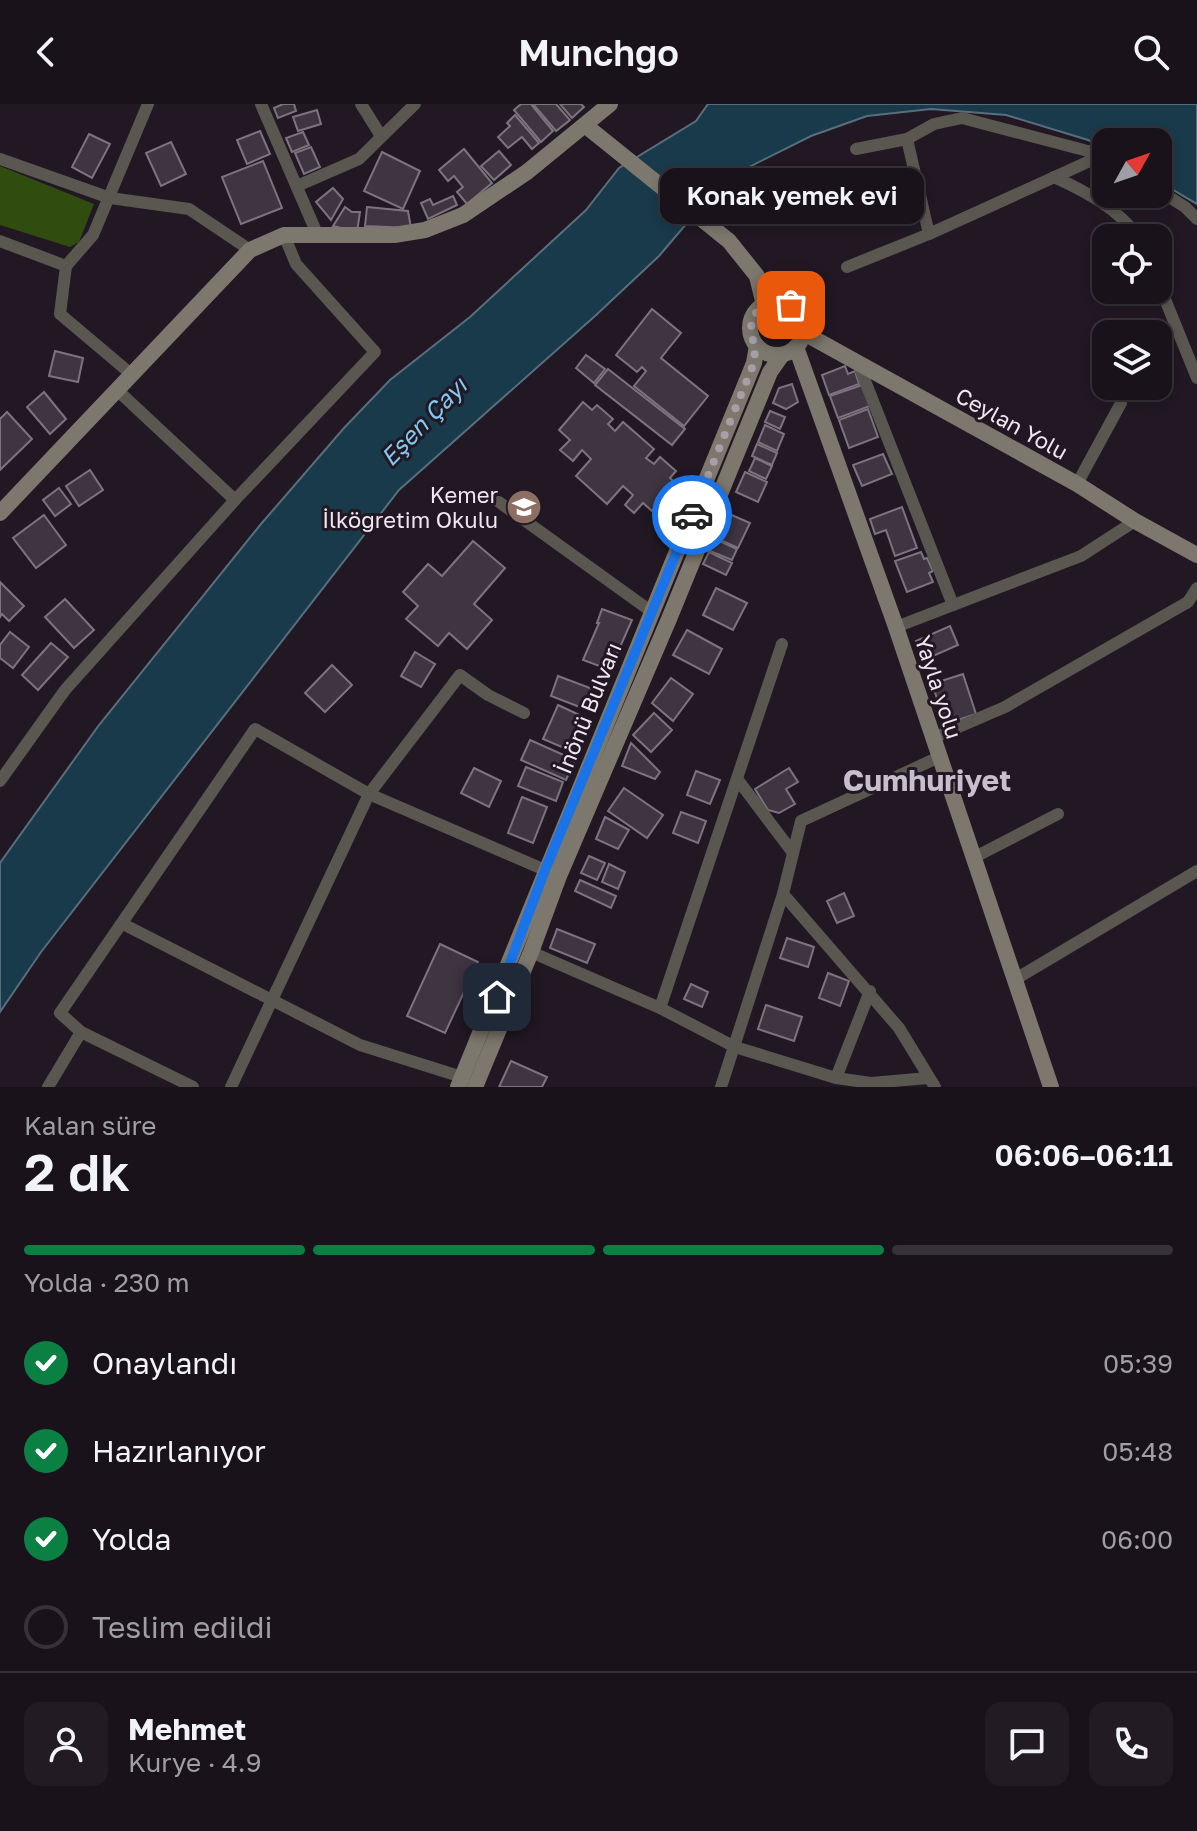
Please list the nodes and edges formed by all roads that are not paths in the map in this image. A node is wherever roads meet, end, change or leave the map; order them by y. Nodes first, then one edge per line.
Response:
1 (148, 104) edge
2 (261, 104) edge
3 (361, 104) edge
4 (415, 104) edge
5 (600, 107) edge
6 (586, 126) junction
7 (381, 136) junction
8 (907, 139) junction
9 (856, 149) dead end
10 (1092, 153) edge
11 (0, 159) edge
12 (1092, 161) edge
13 (1054, 177) junction
14 (297, 186) junction
15 (110, 198) junction
16 (1172, 199) edge
17 (1197, 219) edge
18 (1129, 224) edge
19 (929, 234) junction
20 (284, 235) junction
21 (318, 236) junction
22 (0, 241) edge
23 (250, 250) junction
24 (66, 266) junction
25 (847, 267) dead end
26 (1167, 304) edge
27 (764, 305) junction
28 (794, 345) junction
29 (757, 346) junction
30 (858, 363) junction
31 (131, 374) junction
32 (1197, 378) edge
33 (116, 389) junction
34 (1121, 403) dead end
35 (1077, 484) junction
36 (235, 500) junction
37 (499, 502) dead end
38 (0, 513) edge
39 (1135, 521) junction
40 (1197, 555) edge
41 (1197, 588) edge
42 (953, 605) junction
43 (652, 612) junction
44 (669, 619) junction
45 (896, 627) junction
46 (782, 644) dead end
47 (524, 713) dead end
48 (933, 738) junction
49 (939, 757) junction
50 (738, 780) junction
51 (0, 781) edge
52 (369, 794) junction
53 (1058, 814) dead end
54 (793, 853) junction
55 (975, 857) junction
56 (1197, 871) edge
57 (552, 873) junction
58 (783, 894) junction
59 (123, 924) junction
60 (531, 952) junction
61 (1014, 980) junction
62 (870, 991) junction
63 (272, 999) junction
64 (660, 1008) junction
65 (81, 1032) junction
66 (735, 1047) junction
67 (836, 1078) junction
68 (932, 1083) edge
69 (465, 1084) edge
70 (48, 1087) edge
71 (193, 1087) edge
72 (231, 1087) edge
73 (721, 1087) edge
74 (1051, 1087) edge

1 - 15 street
2 - 14 street
3 - 7 street
4 - 7 street
5 - 6 main road
6 - 21 main road
6 - 27 main road
7 - 14 street
8 - 9 street
8 - 10 street
8 - 19 street
11 - 15 street
12 - 13 street
13 - 18 street
13 - 19 street
14 - 21 street
15 - 23 street
15 - 24 street
16 - 17 street
19 - 25 street
20 - 21 main road
20 - 23 main road
20 - 36 street
22 - 24 street
23 - 31 main road
24 - 31 street
26 - 32 street
27 - 28 main road
27 - 29 main road
28 - 29 main road
28 - 30 main road, Ceylan Yolu
28 - 44 main road, İnönü Bulvarı
28 - 45 main road, Yayla yolu
29 - 43 main road, İnönü Bulvarı
30 - 35 main road, Ceylan Yolu
30 - 42 street
31 - 33 main road
33 - 36 street
33 - 38 main road
34 - 35 street
35 - 39 main road, Ceylan Yolu
36 - 51 street
37 - 43 street
39 - 40 main road, Ceylan Yolu
39 - 42 street
41 - 48 street
42 - 45 street
43 - 44 main road
43 - 57 main road, İnönü Bulvarı
44 - 57 main road, İnönü Bulvarı
45 - 48 main road, Yayla yolu
46 - 50 street
47 - 52 street
48 - 49 main road, Yayla yolu
49 - 54 street
49 - 55 main road, Yayla yolu
50 - 54 street
50 - 64 street
52 - 57 street
52 - 59 street
52 - 63 street
53 - 55 street
54 - 58 street
55 - 61 main road, Yayla yolu
56 - 61 street
57 - 60 main road, İnönü Bulvarı
57 - 69 main road, İnönü Bulvarı
58 - 62 street
58 - 66 street
59 - 63 street
59 - 65 street
60 - 64 street
60 - 69 main road, İnönü Bulvarı
61 - 74 main road, Yayla yolu
62 - 67 street
62 - 68 street
63 - 69 street
63 - 72 street
64 - 66 street
65 - 70 street
65 - 71 street
66 - 67 street
66 - 73 street
67 - 68 street

